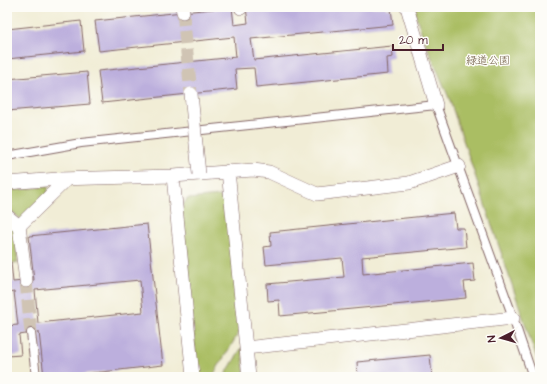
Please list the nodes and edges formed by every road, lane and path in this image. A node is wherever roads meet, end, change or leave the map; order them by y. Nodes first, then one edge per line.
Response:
1 (407, 7) edge
2 (191, 94) tunnel mouth
3 (436, 105) junction
4 (7, 156) edge
5 (459, 166) junction
6 (228, 172) junction
7 (199, 174) junction
8 (173, 176) junction
9 (67, 179) junction
10 (7, 182) edge
11 (7, 216) edge
12 (19, 226) junction
13 (26, 281) tunnel mouth
14 (513, 318) junction
15 (31, 333) tunnel mouth
16 (246, 348) junction
17 (36, 377) edge
18 (193, 377) edge
19 (249, 377) edge
20 (534, 377) edge

1 - 3 street
2 - 7 street, bridge
3 - 4 lane
3 - 5 lane
5 - 6 street
5 - 14 lane
6 - 7 street
6 - 16 street
7 - 8 street
8 - 9 street
8 - 18 street
9 - 10 street
9 - 12 street
11 - 12 street
12 - 13 street
14 - 16 street
14 - 20 lane
15 - 17 lane
16 - 19 street

